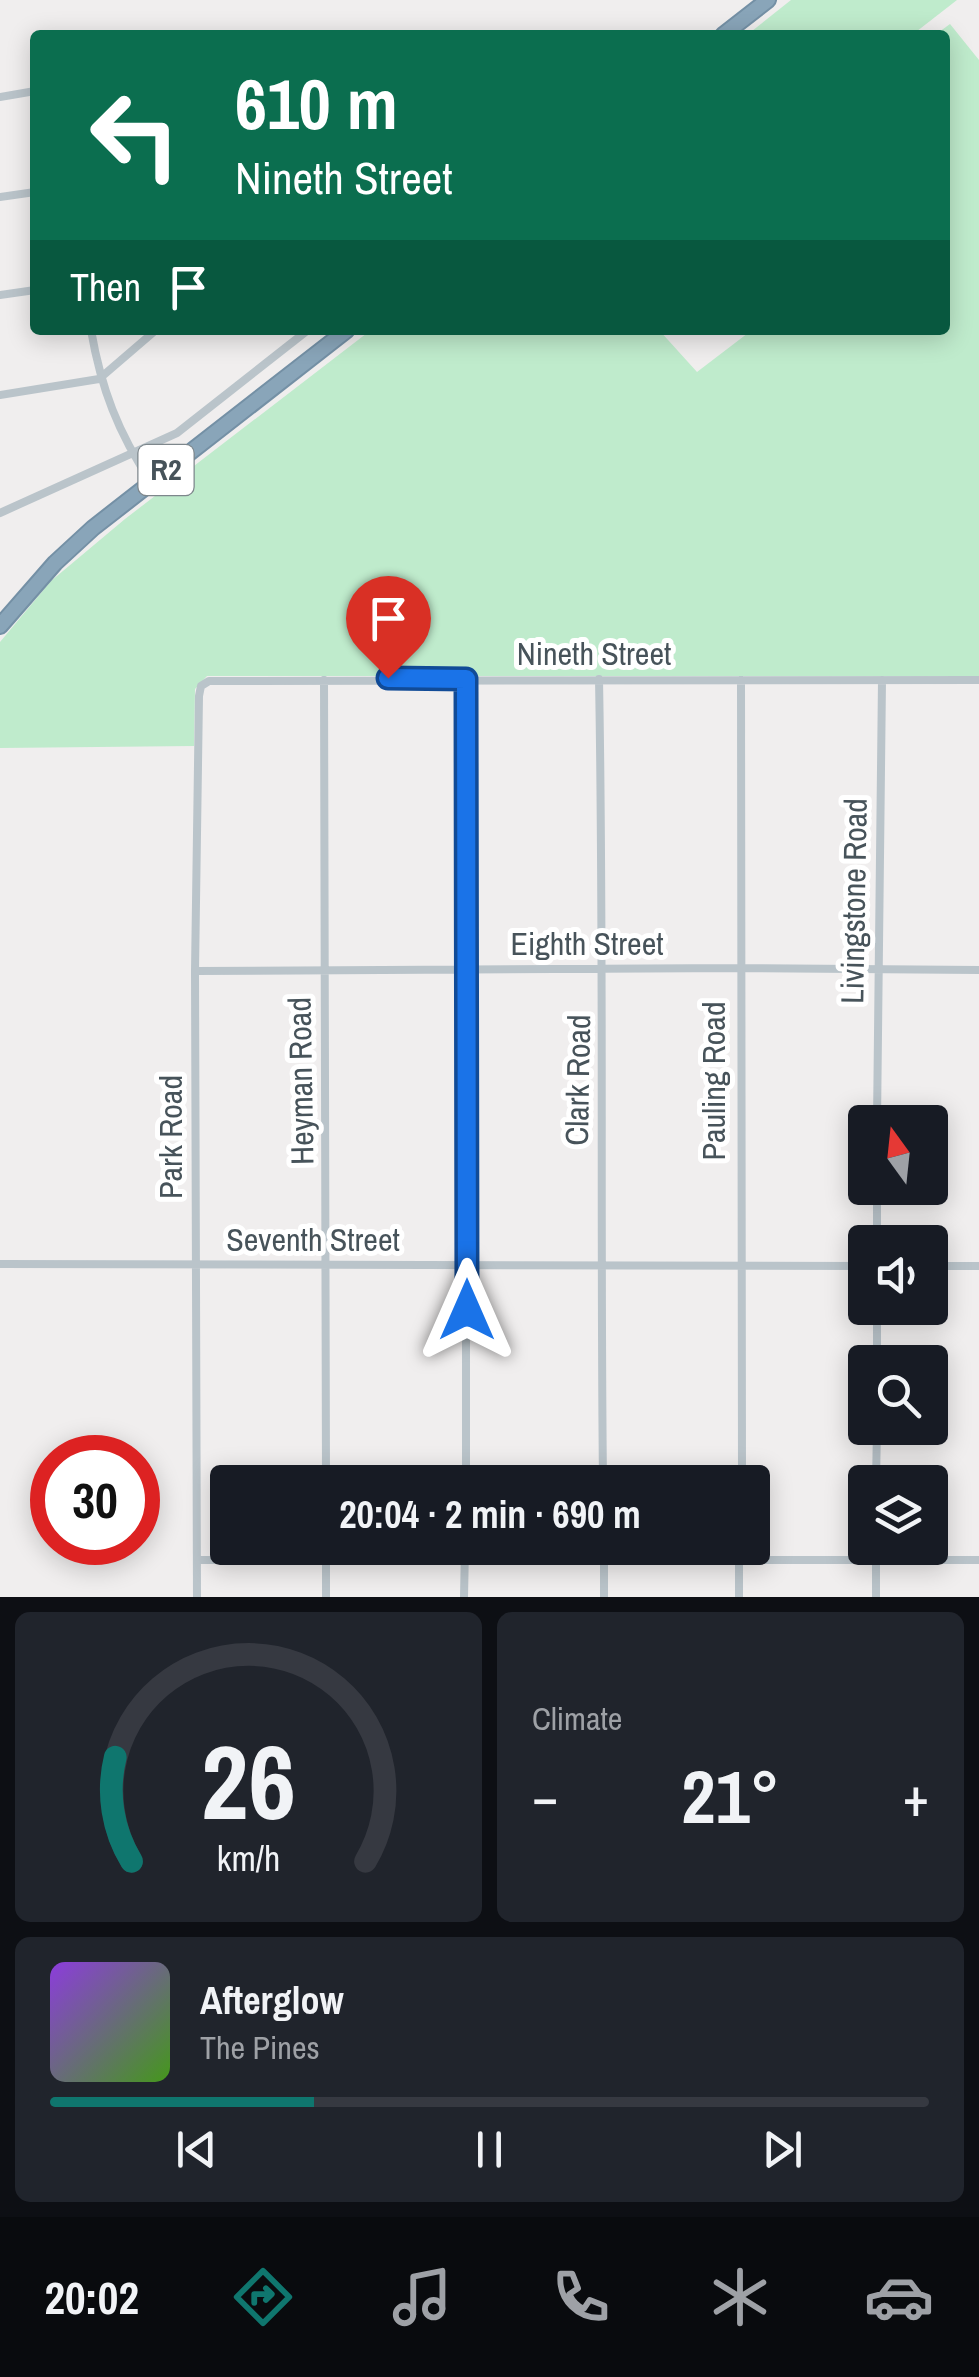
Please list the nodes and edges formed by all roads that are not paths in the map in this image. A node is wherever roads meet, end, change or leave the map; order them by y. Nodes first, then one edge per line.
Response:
1 (768, 0) edge
2 (730, 30) edge
3 (30, 93) edge
4 (0, 96) edge
5 (30, 193) edge
6 (0, 196) edge
7 (30, 291) edge
8 (0, 295) edge
9 (92, 335) edge
10 (150, 335) edge
11 (302, 335) edge
12 (341, 335) edge
13 (298, 338) junction
14 (312, 357) junction
15 (99, 379) junction
16 (0, 394) edge
17 (133, 455) junction
18 (151, 482) junction
19 (0, 513) edge
20 (0, 626) edge
21 (466, 679) junction
22 (600, 679) junction
23 (324, 680) junction
24 (741, 680) junction
25 (882, 680) junction
26 (979, 680) edge
27 (210, 681) joint
28 (739, 968) junction
29 (464, 969) junction
30 (195, 970) junction
31 (324, 970) junction
32 (604, 970) junction
33 (877, 970) junction
34 (979, 970) edge
35 (877, 1105) edge
36 (0, 1264) edge
37 (196, 1264) junction
38 (467, 1264) junction
39 (600, 1265) junction
40 (328, 1266) junction
41 (740, 1266) junction
42 (848, 1266) edge
43 (948, 1266) edge
44 (979, 1266) edge
45 (326, 1465) edge
46 (466, 1465) edge
47 (604, 1465) edge
48 (742, 1465) edge
49 (770, 1559) edge
50 (848, 1559) edge
51 (197, 1560) junction
52 (210, 1560) edge
53 (948, 1560) edge
54 (979, 1560) edge
55 (326, 1565) edge
56 (464, 1565) edge
57 (604, 1565) edge
58 (739, 1565) edge
59 (876, 1565) edge
60 (197, 1597) edge
61 (326, 1597) edge
62 (464, 1597) edge
63 (604, 1597) edge
64 (739, 1597) edge
65 (876, 1597) edge

1 - 2 highway
3 - 4 street
5 - 6 street
7 - 8 street
9 - 15 street
10 - 15 street
11 - 13 street
12 - 14 highway, R2
13 - 14 street
13 - 17 street
14 - 18 highway, R2
15 - 16 street
15 - 17 street
17 - 18 street
17 - 19 street
18 - 20 highway, R2
21 - 22 street, Nineth Street
21 - 23 street, Nineth Street
21 - 29 street
22 - 24 street, Nineth Street
22 - 32 street, Clark Road
23 - 27 street, Nineth Street
23 - 31 street, Heyman Road
24 - 25 street, Nineth Street
24 - 28 street, Pauling Road
25 - 26 street, Nineth Street
25 - 33 street, Livingstone Road
27 - 30 street, Park Road
28 - 32 street, Eighth Street
28 - 33 street, Eighth Street
28 - 41 street, Pauling Road
29 - 31 street, Eighth Street
29 - 32 street, Eighth Street
29 - 38 street
30 - 31 street, Eighth Street
30 - 37 street, Park Road
31 - 40 street, Heyman Road
32 - 39 street, Clark Road
33 - 34 street, Eighth Street
33 - 35 street, Livingstone Road
36 - 37 street, Seventh Street
37 - 40 street, Seventh Street
37 - 51 street, Park Road
38 - 39 street, Seventh Street
38 - 40 street, Seventh Street
38 - 46 street
39 - 41 street, Seventh Street
39 - 47 street, Clark Road
40 - 45 street, Heyman Road
41 - 42 street, Seventh Street
41 - 48 street, Pauling Road
43 - 44 street
49 - 50 street
51 - 52 street
51 - 60 street, Park Road
53 - 54 street
55 - 61 street
56 - 62 street
57 - 63 street
58 - 64 street
59 - 65 street

